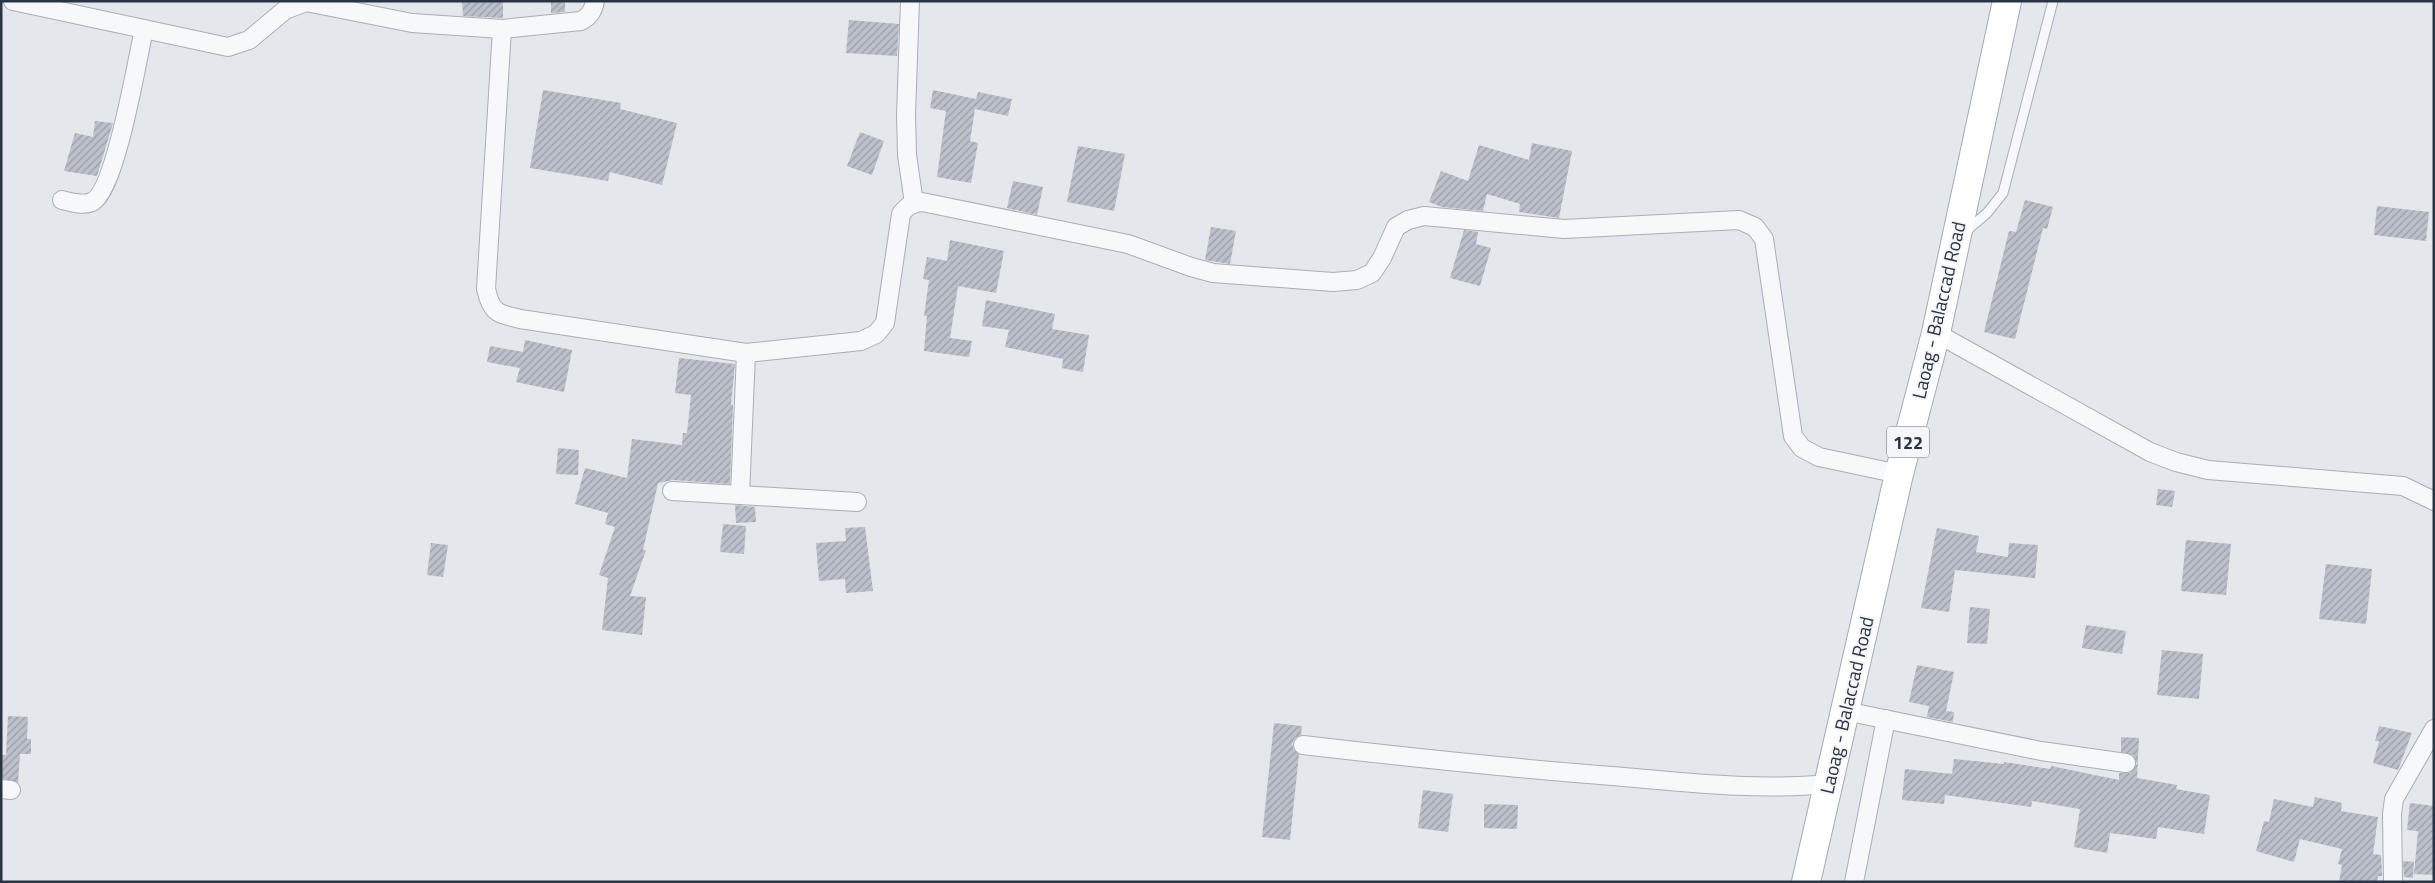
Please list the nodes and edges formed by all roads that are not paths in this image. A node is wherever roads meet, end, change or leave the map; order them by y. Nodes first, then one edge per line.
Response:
1 (13, 1) edge
2 (595, 1) edge
3 (910, 1) edge
4 (2007, 1) edge
5 (2053, 1) edge
6 (144, 29) junction
7 (502, 29) junction
8 (62, 200) dead end
9 (914, 203) junction
10 (1954, 242) junction
11 (1936, 334) junction
12 (746, 353) junction
13 (1899, 474) junction
14 (672, 491) dead end
15 (740, 495) junction
16 (2434, 501) edge
17 (857, 502) dead end
18 (1845, 711) junction
19 (1886, 719) junction
20 (2434, 729) edge
21 (1303, 745) dead end
22 (2126, 763) dead end
23 (1828, 784) junction
24 (1806, 882) edge
25 (1854, 882) edge
26 (2393, 882) edge

1 - 6 street
2 - 7 street
3 - 9 street
4 - 10 main road, Laoag - Balaccad Road / 122
5 - 10 lane
6 - 7 street
6 - 8 street
7 - 12 street
9 - 12 street
9 - 13 street
10 - 11 main road, Laoag - Balaccad Road / 122
11 - 13 main road, Laoag - Balaccad Road / 122
11 - 16 street
12 - 15 street
13 - 18 main road, Laoag - Balaccad Road / 122
14 - 15 street
15 - 17 street
18 - 19 street
18 - 23 main road, Laoag - Balaccad Road / 122
19 - 22 street
19 - 25 street
20 - 26 street
21 - 23 street
23 - 24 main road, Laoag - Balaccad Road / 122

